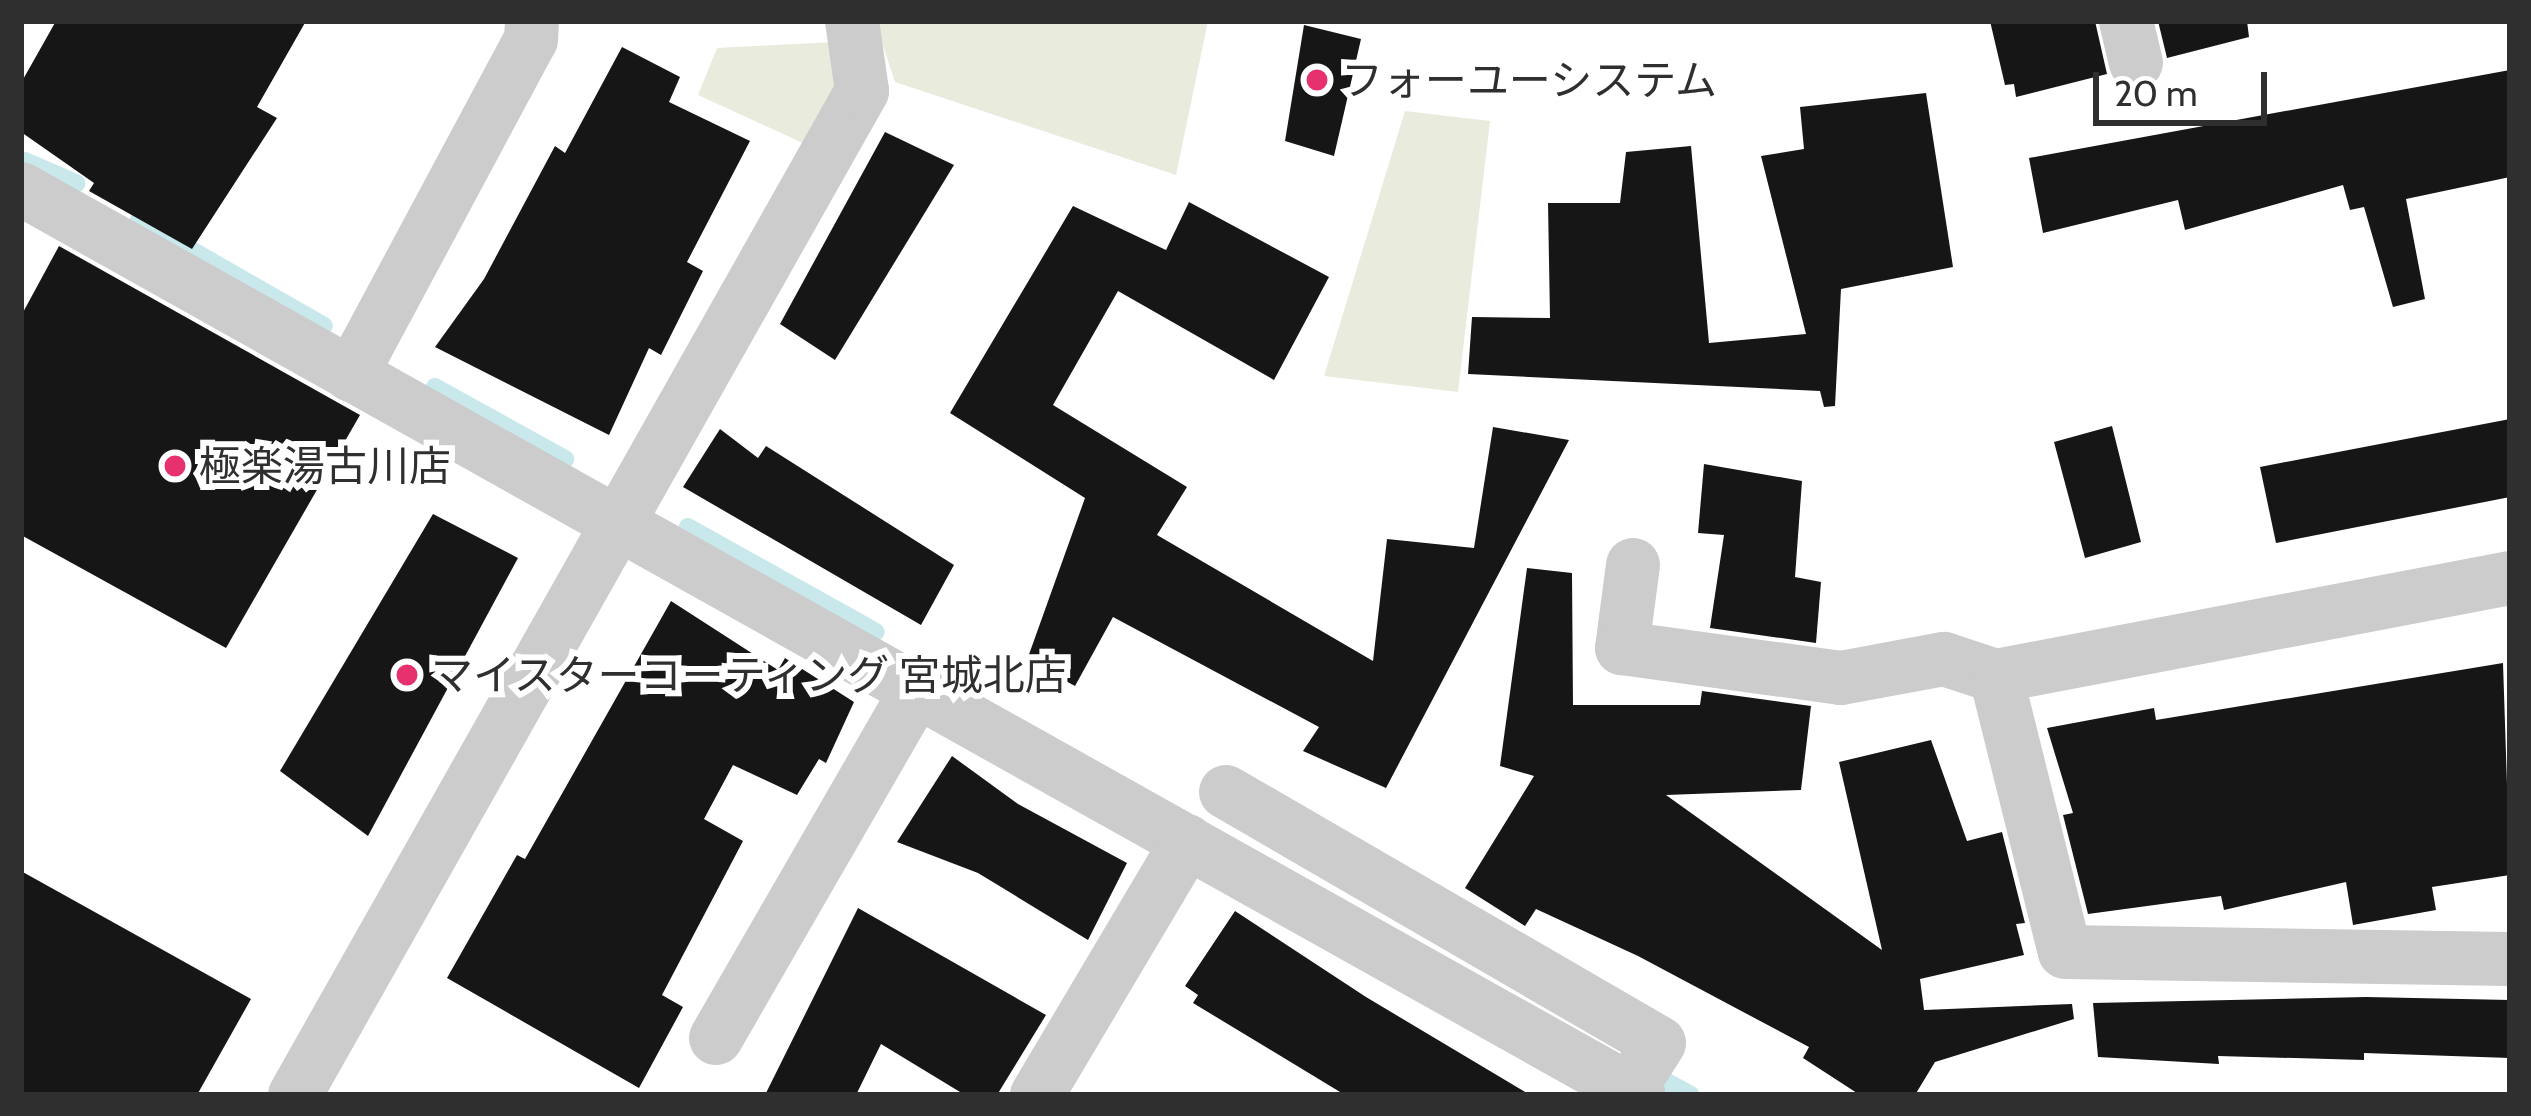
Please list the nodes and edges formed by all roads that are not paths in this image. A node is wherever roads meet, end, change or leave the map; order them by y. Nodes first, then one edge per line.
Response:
1 (532, 21) edge
2 (853, 21) edge
3 (21, 189) edge
4 (351, 375) junction
5 (619, 520) junction
6 (1633, 565) dead end
7 (2510, 578) edge
8 (1996, 676) junction
9 (916, 692) junction
10 (1226, 792) dead end
11 (1188, 841) junction
12 (2510, 958) edge
13 (716, 1038) dead end
14 (1631, 1093) edge
15 (295, 1095) edge
16 (1037, 1095) edge

1 - 4 street
2 - 5 street
3 - 4 street
4 - 5 street
5 - 9 street
5 - 15 street
6 - 8 street
7 - 8 street
8 - 12 street
9 - 11 street
9 - 13 street
10 - 14 street
11 - 14 street
11 - 16 street

